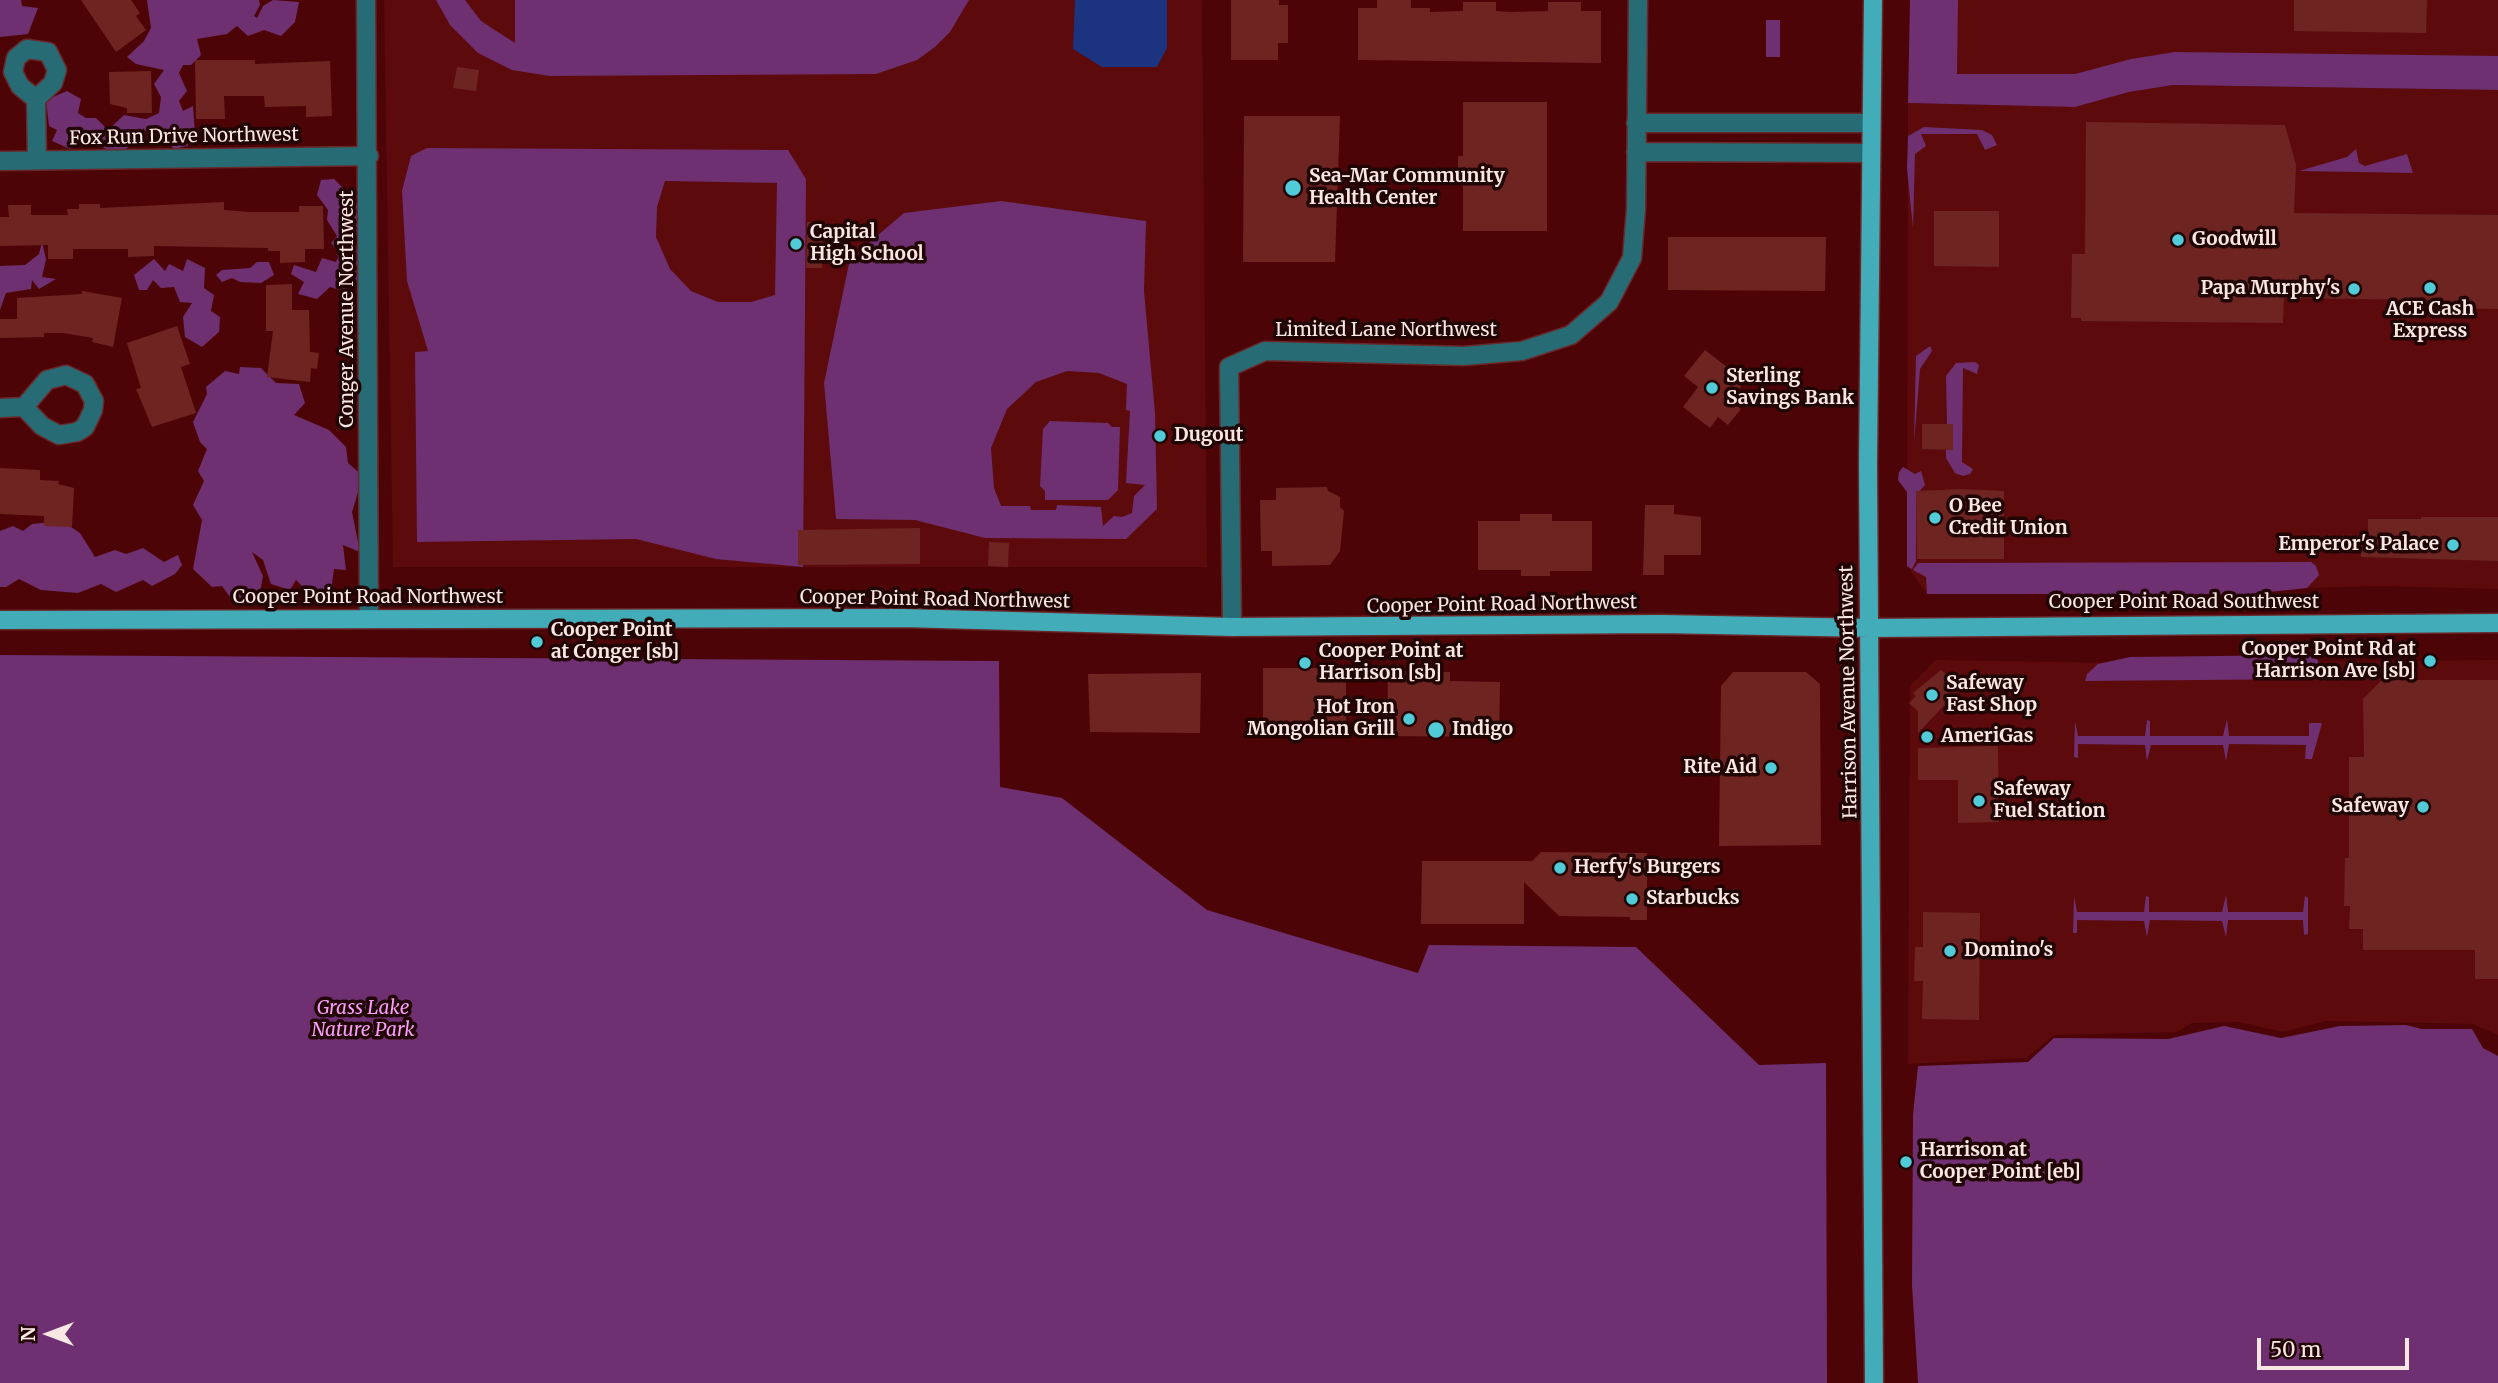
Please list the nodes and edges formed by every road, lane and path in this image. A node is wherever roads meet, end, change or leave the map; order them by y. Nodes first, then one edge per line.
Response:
1 (366, 0) edge
2 (1638, 0) edge
3 (1873, 0) edge
4 (36, 99) dead end
5 (1636, 123) junction
6 (1870, 123) junction
7 (1636, 152) junction
8 (1870, 153) junction
9 (369, 156) junction
10 (37, 160) junction
11 (0, 161) edge
12 (0, 408) edge
13 (24, 408) dead end
14 (369, 619) junction
15 (0, 620) edge
16 (2498, 623) edge
17 (1232, 627) junction
18 (1870, 628) junction
19 (1874, 1383) edge

1 - 9 street, Conger Avenue Northwest
2 - 5 street, Limited Lane Northwest
3 - 6 main road, Harrison Avenue Northwest
4 - 10 street
5 - 6 street
5 - 7 street, Limited Lane Northwest
6 - 8 main road, Harrison Avenue Northwest
7 - 8 street
7 - 17 street, Limited Lane Northwest
8 - 18 main road, Harrison Avenue Northwest
9 - 10 street, Fox Run Drive Northwest
9 - 14 street, Conger Avenue Northwest
10 - 11 street, Fox Run Drive Northwest
12 - 13 street
14 - 15 main road, Cooper Point Road Northwest
14 - 17 main road, Cooper Point Road Northwest
16 - 18 main road, Cooper Point Road Southwest
17 - 18 main road, Cooper Point Road Northwest
18 - 19 main road, Harrison Avenue Northwest

